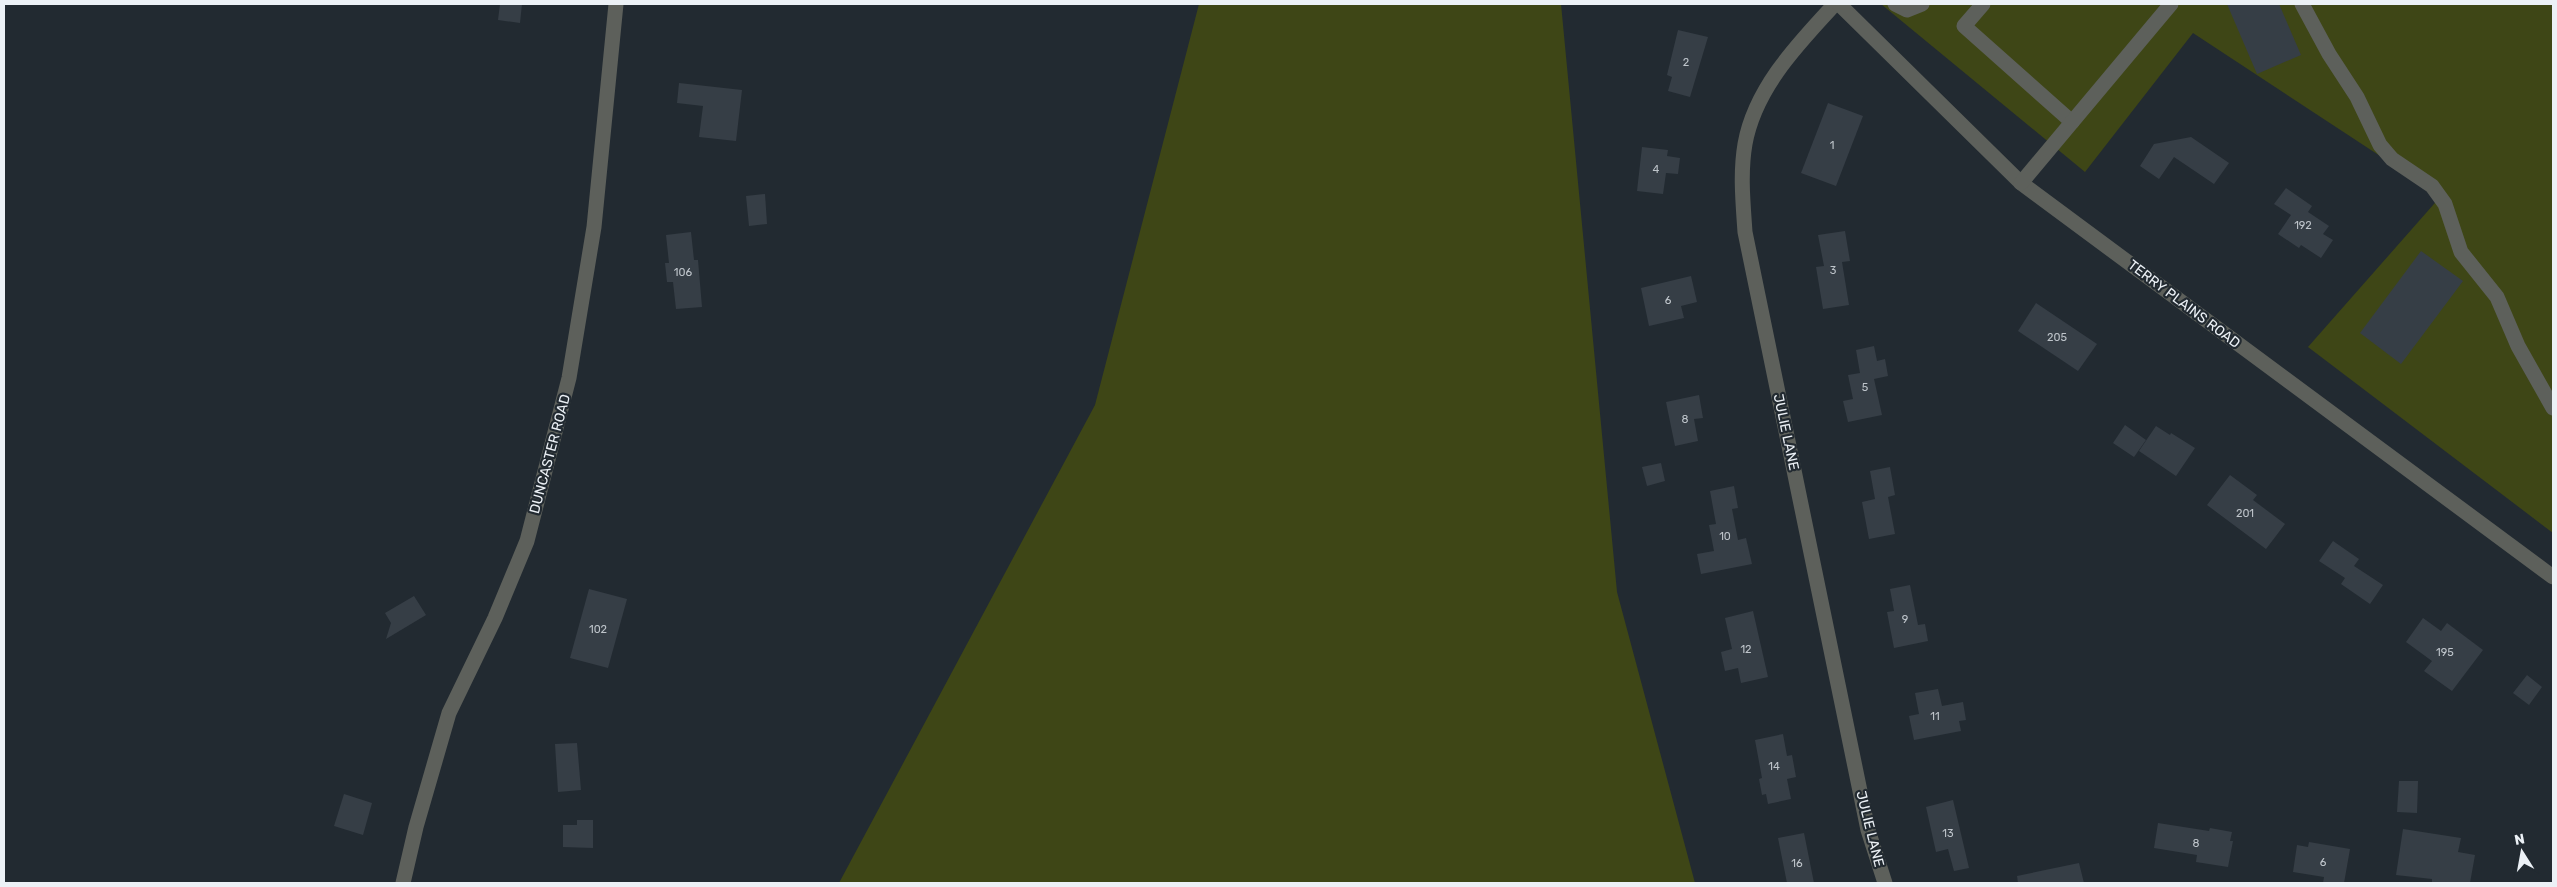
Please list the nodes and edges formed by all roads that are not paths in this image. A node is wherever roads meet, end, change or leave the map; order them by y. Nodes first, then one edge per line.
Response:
1 (616, 4) edge
2 (1835, 4) edge
3 (1839, 4) edge
4 (1896, 4) edge
5 (1922, 4) edge
6 (2171, 4) edge
7 (2302, 4) edge
8 (1978, 5) edge
9 (2072, 122) junction
10 (2021, 183) junction
11 (2553, 408) edge
12 (2553, 577) edge
13 (403, 883) edge
14 (1885, 883) edge

1 - 13 street, DUNCASTER ROAD
2 - 14 street, JULIE LANE
3 - 10 street, TERRY PLAINS ROAD
4 - 5 street
6 - 9 street
7 - 11 street
8 - 9 street
9 - 10 street
10 - 12 street, TERRY PLAINS ROAD

